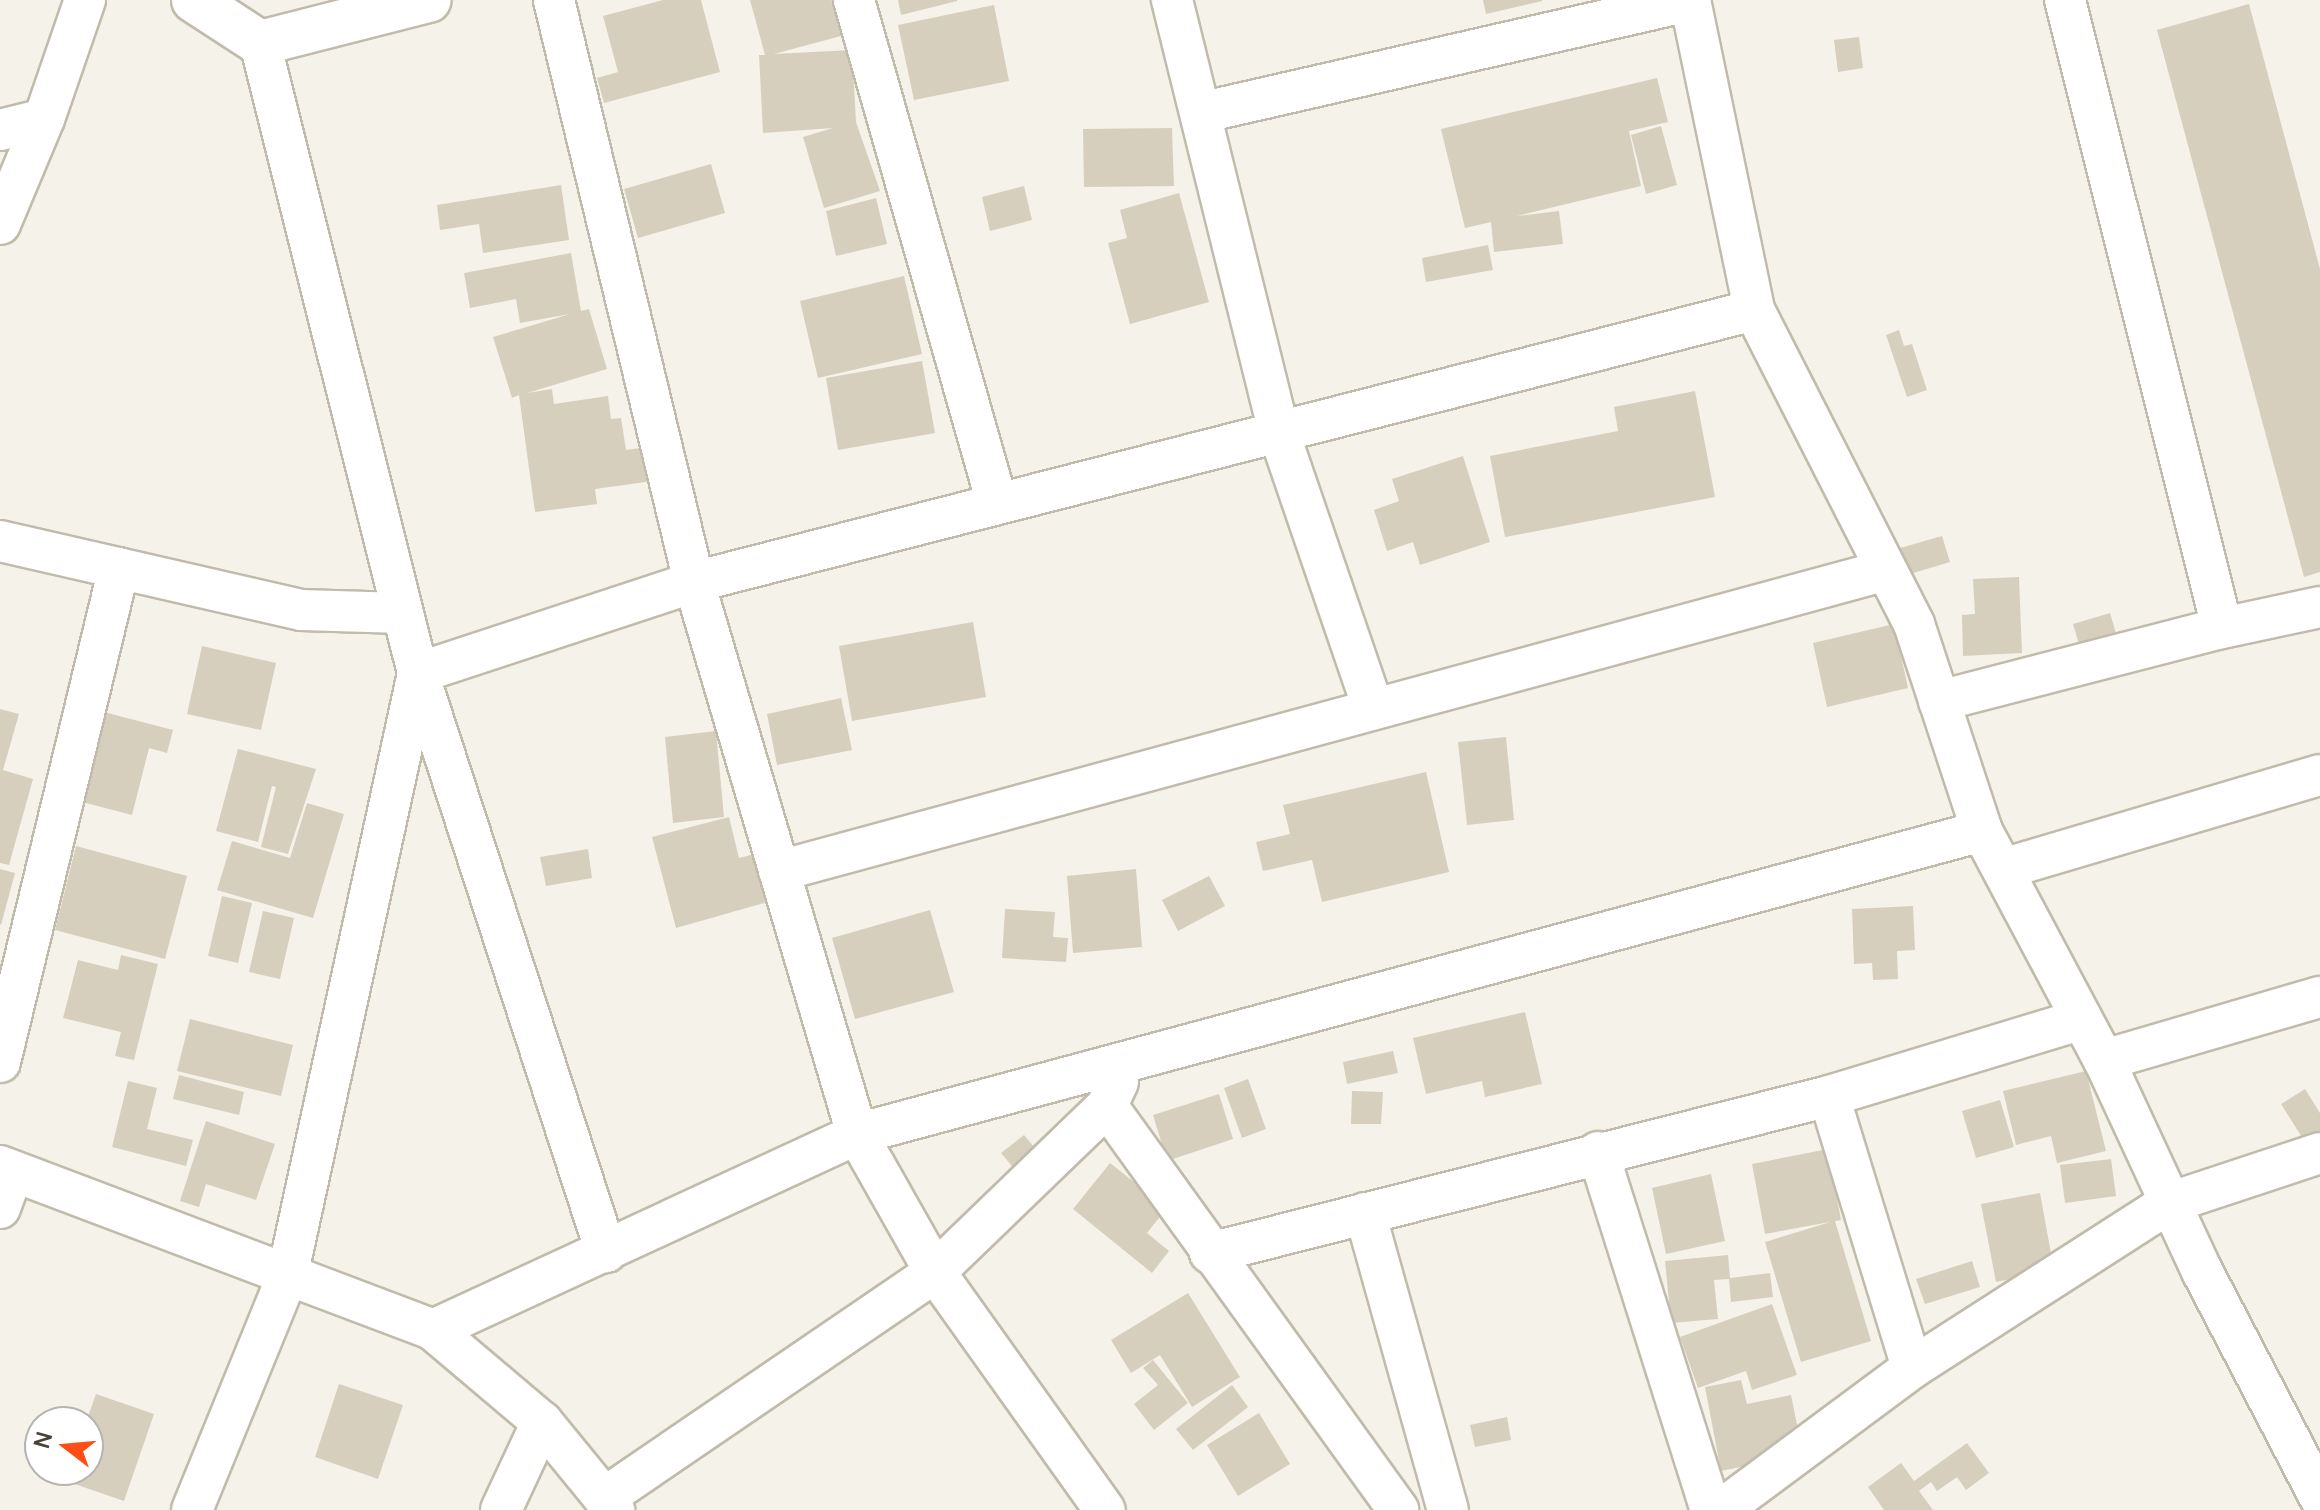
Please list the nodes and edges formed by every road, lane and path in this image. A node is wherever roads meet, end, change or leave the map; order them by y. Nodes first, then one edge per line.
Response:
1 (85, 0) edge
2 (194, 0) edge
3 (429, 0) edge
4 (554, 0) edge
5 (854, 0) edge
6 (1172, 0) edge
7 (1690, 0) edge
8 (2065, 0) edge
9 (260, 43) junction
10 (1204, 112) junction
11 (44, 119) junction
12 (0, 130) edge
13 (0, 224) edge
14 (1754, 310) junction
15 (1280, 436) junction
16 (997, 503) junction
17 (0, 541) edge
18 (119, 568) junction
19 (1883, 571) junction
20 (694, 582) junction
21 (2320, 607) edge
22 (402, 613) junction
23 (2222, 628) junction
24 (418, 673) junction
25 (1939, 701) junction
26 (1373, 708) junction
27 (2320, 775) edge
28 (1982, 831) junction
29 (2006, 868) junction
30 (779, 871) junction
31 (2320, 997) edge
32 (2079, 1020) junction
33 (1129, 1057) junction
34 (2104, 1060) junction
35 (0, 1062) edge
36 (1829, 1096) junction
37 (1107, 1106) junction
38 (857, 1134) junction
39 (1598, 1152) junction
40 (2320, 1153) edge
41 (4, 1182) edge
42 (2169, 1203) junction
43 (1365, 1213) junction
44 (606, 1252) junction
45 (1210, 1253) junction
46 (935, 1272) junction
47 (287, 1277) junction
48 (433, 1330) junction
49 (1912, 1368) junction
50 (542, 1422) junction
51 (2320, 1498) edge
52 (609, 1504) edge
53 (192, 1510) edge
54 (501, 1510) edge
55 (1105, 1510) edge
56 (1398, 1510) edge
57 (1448, 1510) edge
58 (1711, 1510) edge
59 (1721, 1510) edge

1 - 11 street
2 - 9 street
3 - 9 street
4 - 20 street
5 - 16 street
6 - 10 street
7 - 10 street
7 - 14 street
8 - 23 street
9 - 22 street
10 - 15 street
11 - 12 street
11 - 13 street
14 - 15 street
14 - 19 street
15 - 16 street
15 - 26 street
16 - 20 street
17 - 18 street
18 - 22 street
18 - 35 street
19 - 25 street
19 - 26 street
20 - 24 street
20 - 30 street
21 - 23 street
22 - 24 street
23 - 25 street
24 - 44 street
24 - 47 street
25 - 28 street
26 - 30 street
27 - 29 street
28 - 29 street
28 - 33 street
29 - 32 street
30 - 38 street
31 - 34 street
32 - 34 street
32 - 36 street
33 - 37 street
33 - 38 street
34 - 42 street
36 - 39 street
36 - 49 street
37 - 45 street
37 - 46 street
38 - 44 street
38 - 46 street
39 - 43 street
39 - 58 street
40 - 42 street
41 - 47 street
42 - 49 street
42 - 51 street
43 - 45 street
43 - 57 street
44 - 48 street
45 - 56 street
46 - 52 street
46 - 55 street
47 - 48 street
47 - 53 street
48 - 50 street
49 - 59 street
50 - 52 street
50 - 54 street

